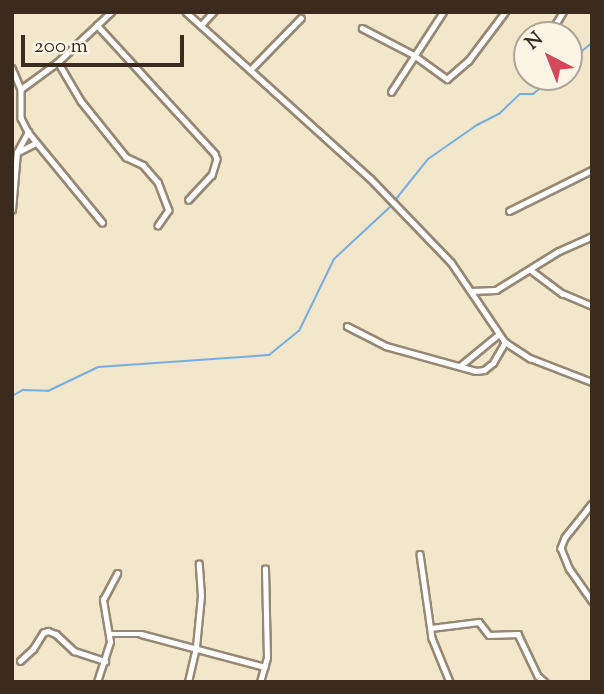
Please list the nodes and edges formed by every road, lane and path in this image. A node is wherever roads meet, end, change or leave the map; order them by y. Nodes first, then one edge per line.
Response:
1 (99, 12) edge
2 (111, 12) edge
3 (186, 12) edge
4 (213, 12) edge
5 (443, 12) edge
6 (505, 12) edge
7 (301, 18) dead end
8 (104, 19) junction
9 (97, 25) junction
10 (201, 25) junction
11 (362, 29) dead end
12 (414, 55) junction
13 (58, 62) junction
14 (12, 68) edge
15 (251, 69) junction
16 (18, 80) junction
17 (29, 82) junction
18 (21, 89) junction
19 (391, 92) dead end
20 (28, 132) junction
21 (36, 142) junction
22 (17, 152) junction
23 (592, 170) edge
24 (189, 200) dead end
25 (12, 210) edge
26 (509, 211) dead end
27 (102, 222) dead end
28 (158, 226) dead end
29 (592, 236) edge
30 (531, 271) junction
31 (470, 291) junction
32 (592, 306) edge
33 (347, 326) dead end
34 (499, 334) junction
35 (505, 342) junction
36 (460, 366) junction
37 (592, 382) edge
38 (592, 504) edge
39 (420, 554) dead end
40 (199, 564) dead end
41 (265, 569) dead end
42 (117, 574) dead end
43 (592, 601) edge
44 (431, 628) junction
45 (111, 634) junction
46 (196, 647) junction
47 (20, 661) dead end
48 (105, 661) junction
49 (265, 667) junction
50 (97, 682) edge
51 (188, 682) edge
52 (260, 682) edge
53 (450, 682) edge
54 (545, 682) edge

1 - 8 street
2 - 8 street
3 - 10 street
4 - 10 street
5 - 12 street
6 - 12 street
7 - 15 street
8 - 9 street
9 - 13 street
9 - 24 street
10 - 15 street
11 - 12 street
12 - 19 street
13 - 17 street
13 - 28 street
14 - 16 street
15 - 31 street
16 - 17 street
16 - 18 street
17 - 18 street
18 - 20 street
20 - 21 street
20 - 22 street
21 - 22 street
21 - 27 street
22 - 25 street
23 - 26 street
29 - 30 street
30 - 31 street
30 - 32 street
31 - 34 street
33 - 36 street
34 - 35 street
34 - 36 street
35 - 36 street
35 - 37 street
38 - 43 street
39 - 44 street
40 - 46 street
41 - 49 street
42 - 45 street
44 - 53 street
44 - 54 street
45 - 46 street
45 - 48 street
46 - 49 street
46 - 51 street
47 - 48 street
48 - 50 street
49 - 52 street

